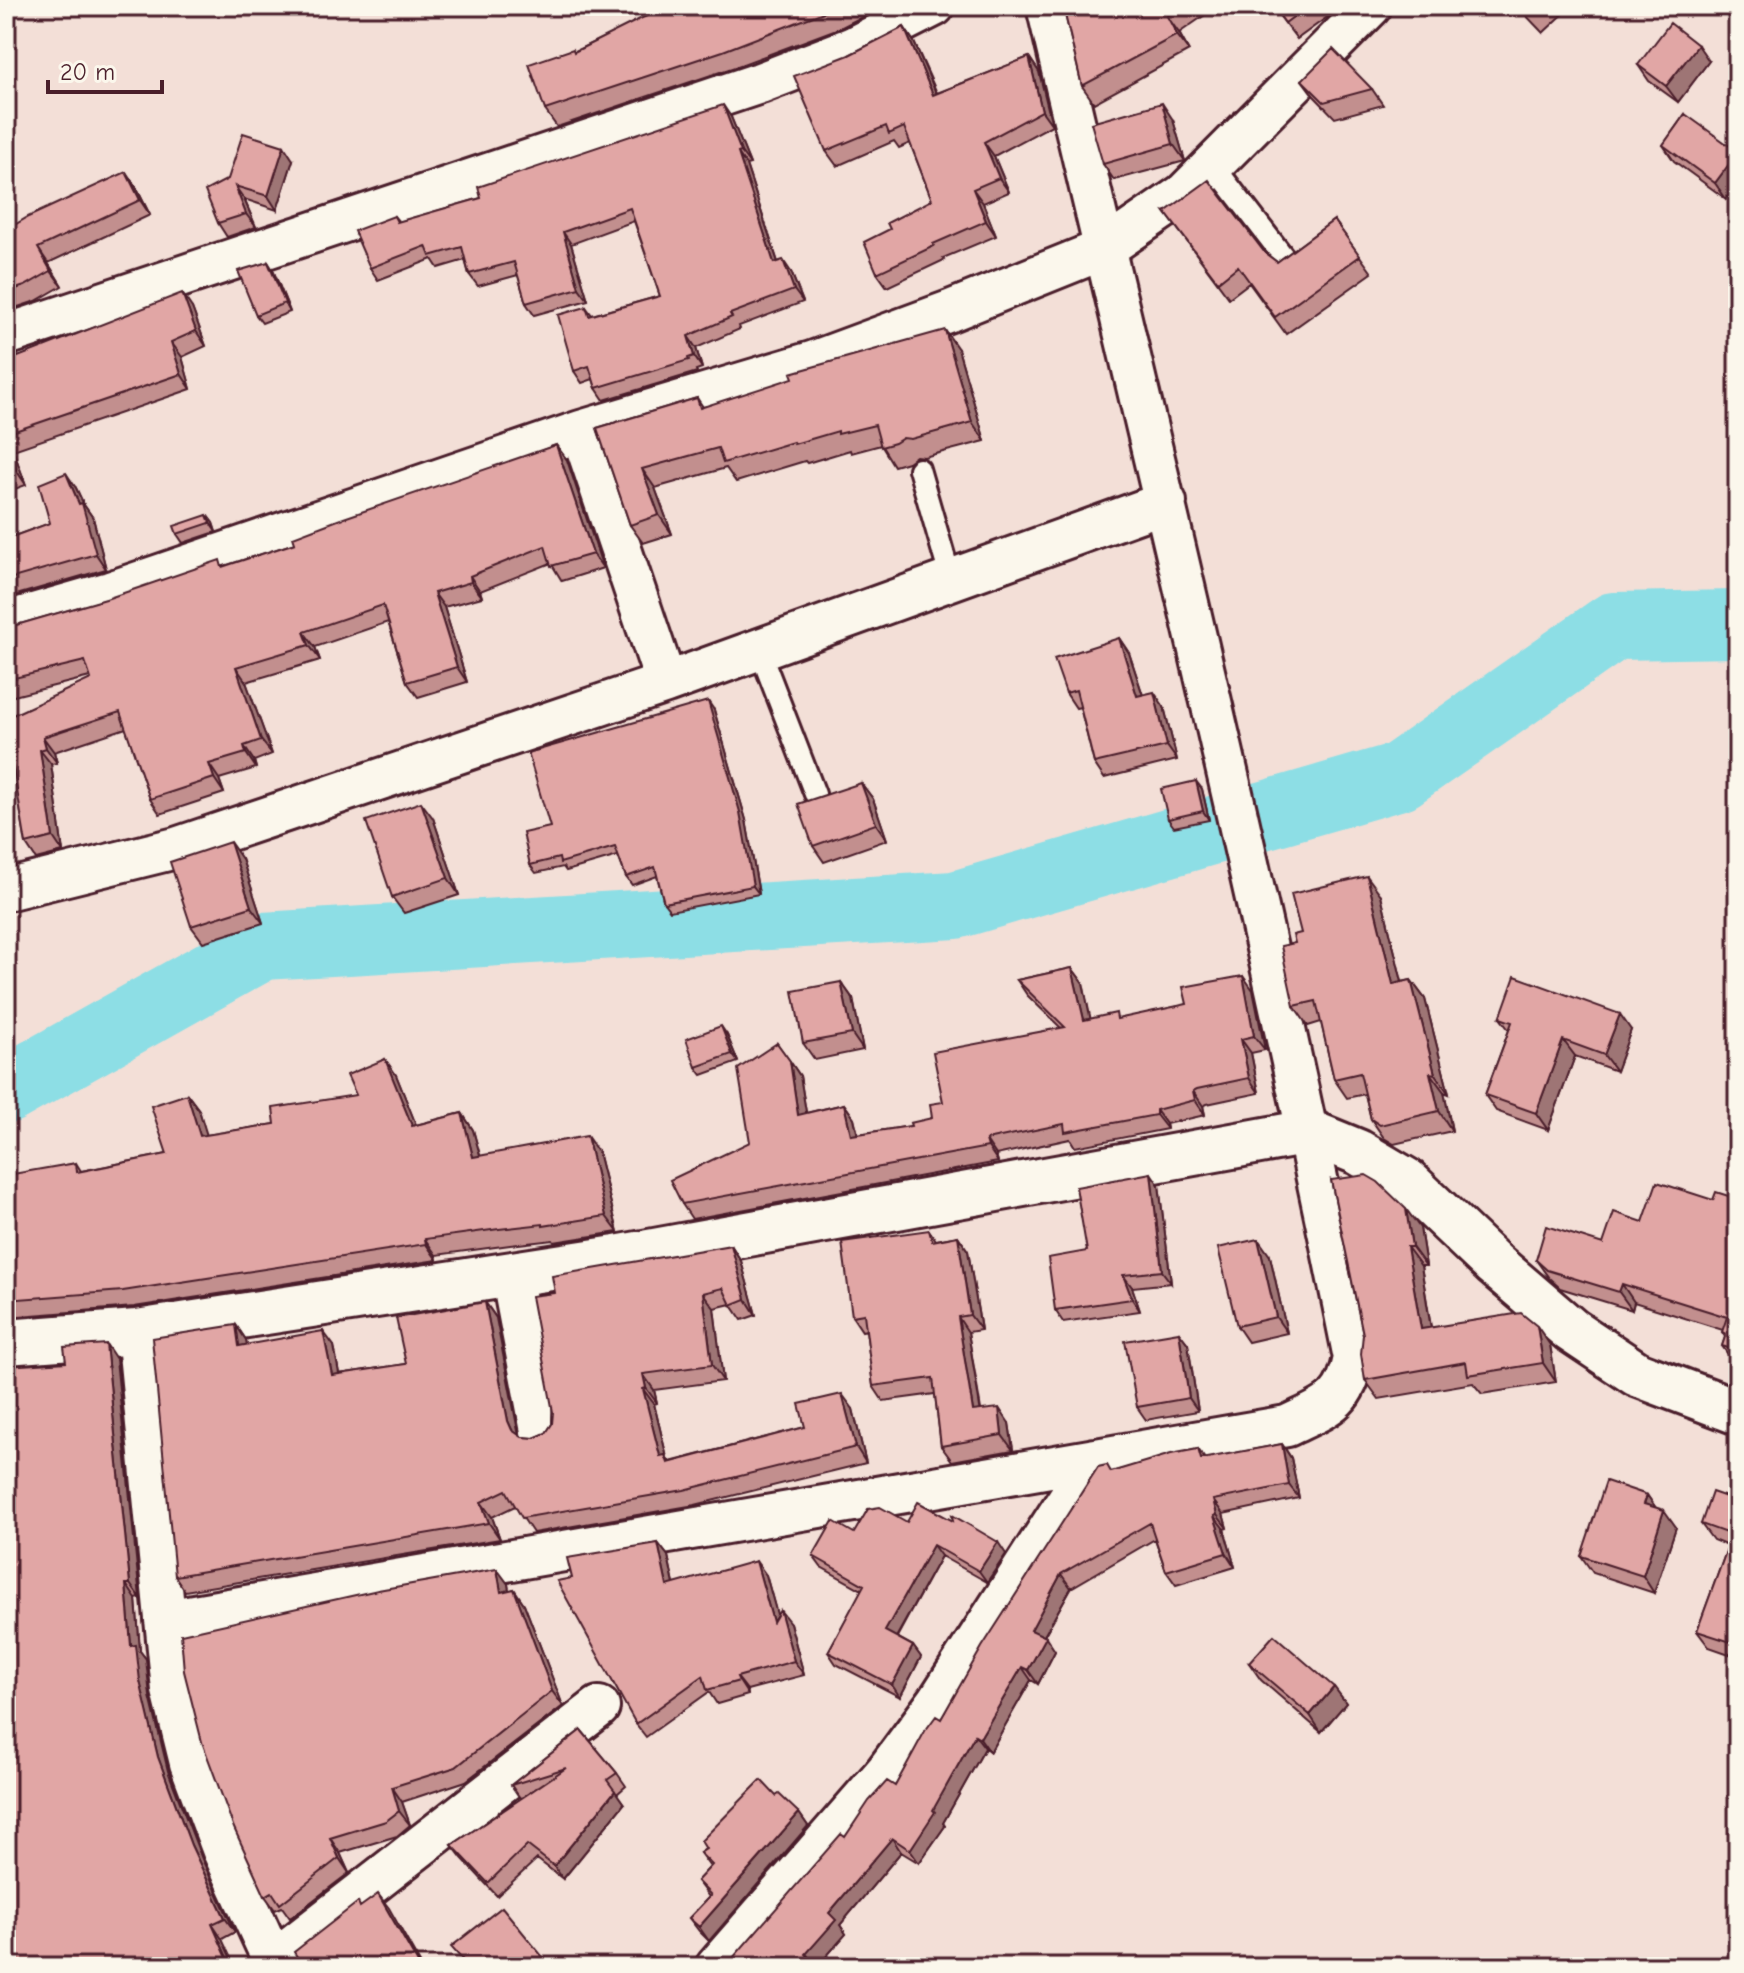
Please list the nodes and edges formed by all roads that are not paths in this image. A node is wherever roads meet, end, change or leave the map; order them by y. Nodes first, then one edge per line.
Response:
1 (934, 6) edge
2 (1047, 6) edge
3 (1371, 6) edge
4 (1213, 165) junction
5 (1104, 249) junction
6 (1287, 261) edge
7 (6, 335) edge
8 (581, 431) junction
9 (919, 469) dead end
10 (1166, 502) junction
11 (951, 580) junction
12 (6, 622) edge
13 (759, 649) junction
14 (666, 683) junction
15 (815, 794) dead end
16 (6, 890) edge
17 (1309, 1132) junction
18 (511, 1274) junction
19 (137, 1332) junction
20 (6, 1342) edge
21 (1738, 1412) edge
22 (541, 1431) edge
23 (1094, 1459) junction
24 (165, 1620) junction
25 (599, 1707) dead end
26 (275, 1964) edge
27 (716, 1967) edge

1 - 7 street
2 - 5 street
3 - 4 street
4 - 5 street
4 - 6 lane
5 - 8 street
5 - 10 street
8 - 12 street
8 - 14 street
9 - 11 lane
10 - 11 street
10 - 17 street
11 - 13 street
13 - 14 street
13 - 15 lane
14 - 16 street
17 - 18 street
17 - 21 street
17 - 23 street
18 - 19 street
18 - 22 street
19 - 20 street
19 - 24 street
23 - 24 street
23 - 27 street
24 - 26 street
25 - 26 street

